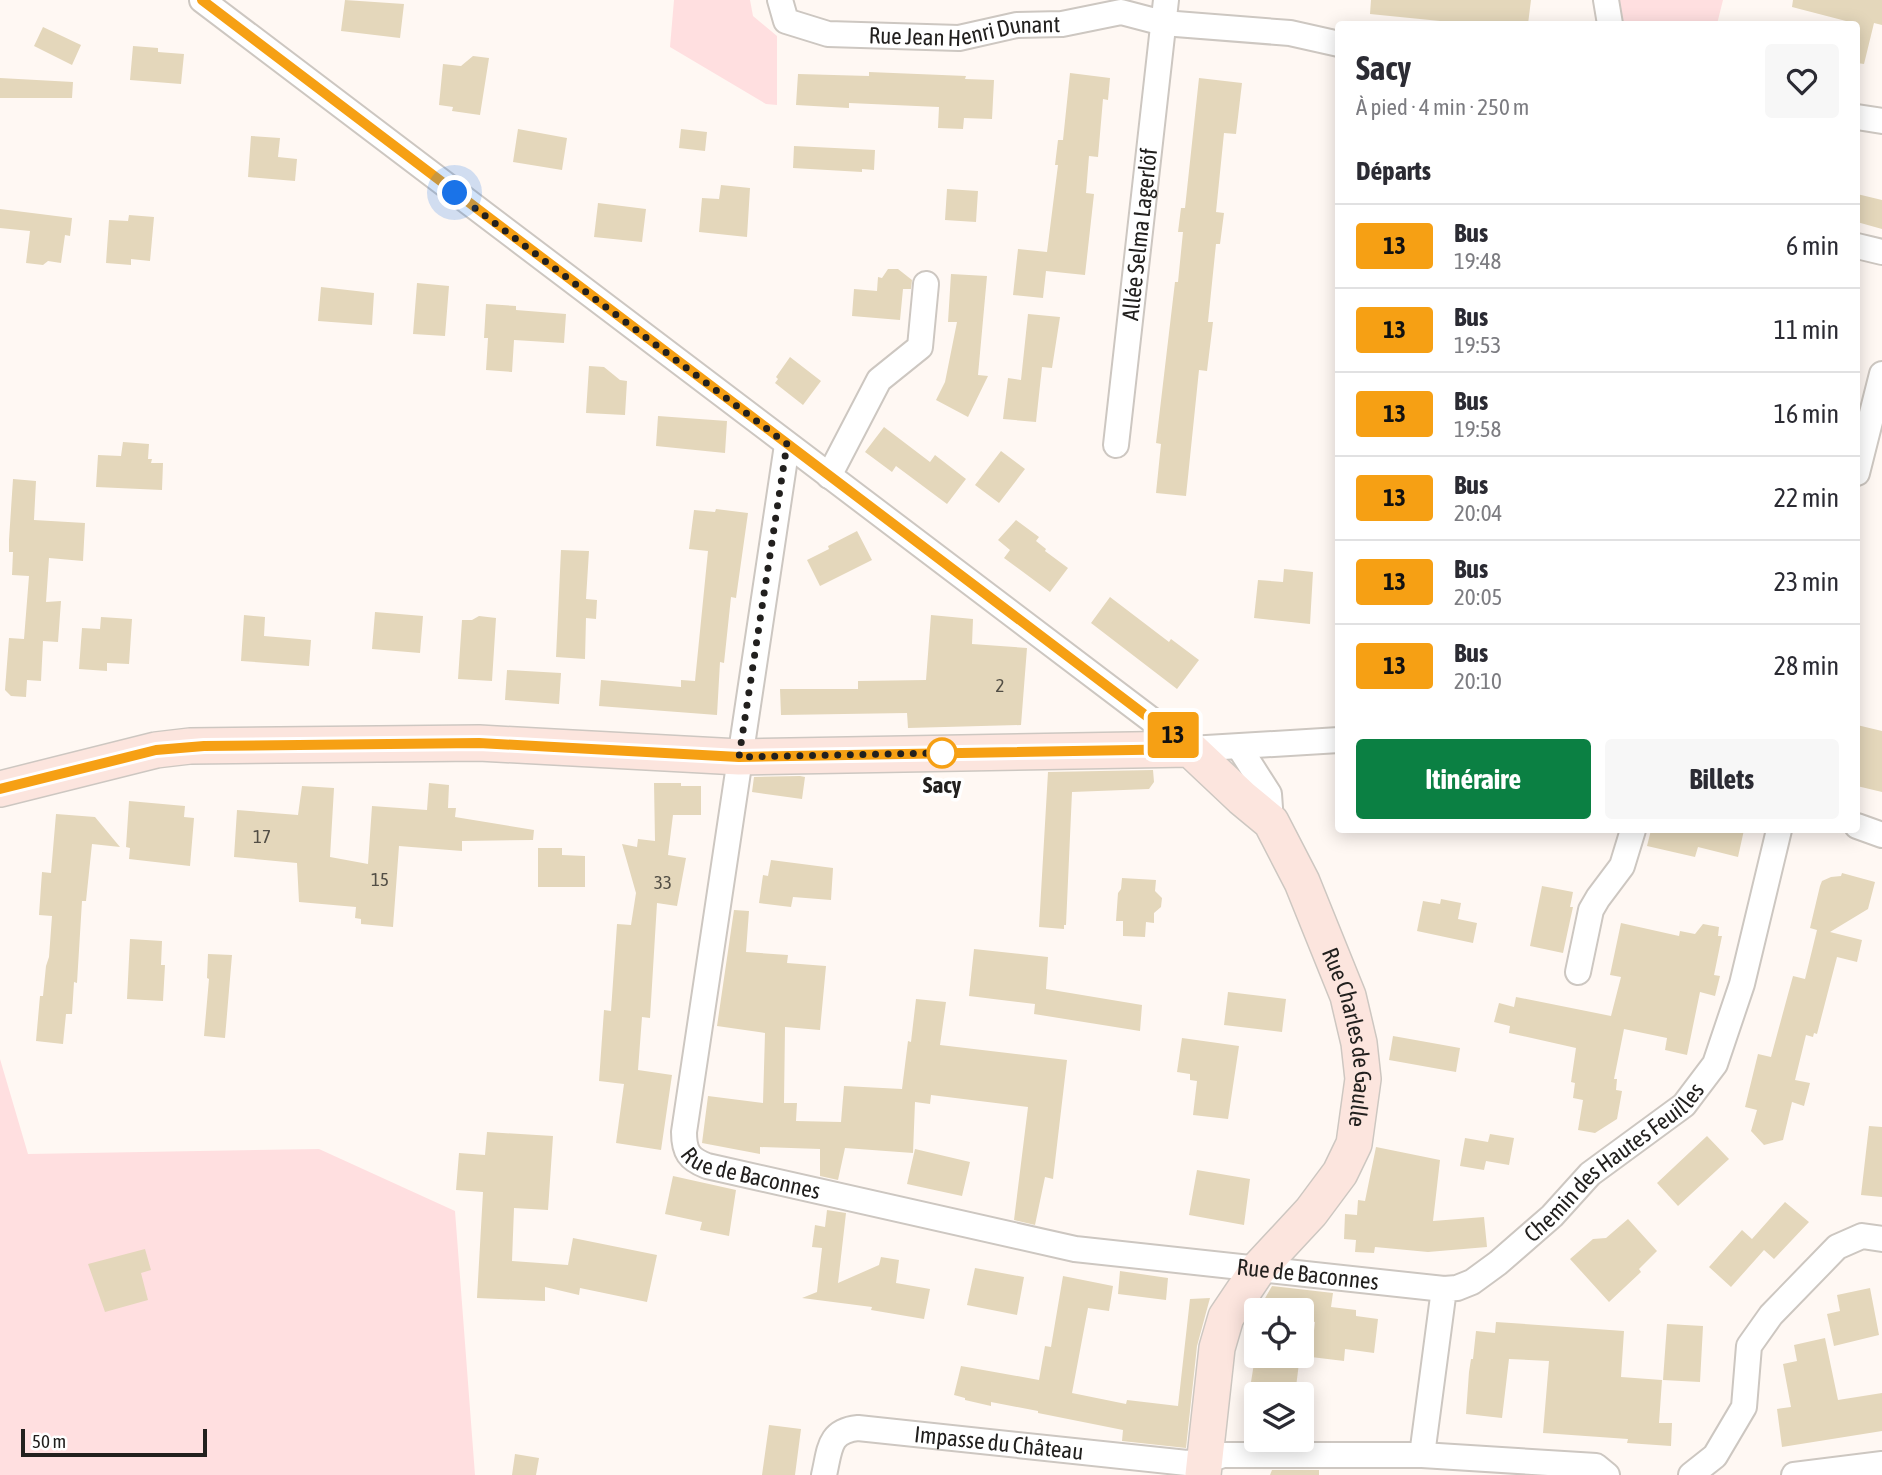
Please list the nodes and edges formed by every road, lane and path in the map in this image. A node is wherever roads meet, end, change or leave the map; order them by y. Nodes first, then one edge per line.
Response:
1 (202, 0) edge
2 (780, 0) edge
3 (1606, 0) edge
4 (1165, 11) edge
5 (1610, 21) edge
6 (1335, 43) edge
7 (1860, 117) edge
8 (1882, 121) edge
9 (1860, 247) edge
10 (1882, 252) edge
11 (926, 284) dead end
12 (1882, 374) edge
13 (1861, 437) edge
14 (787, 444) junction
15 (1116, 445) dead end
16 (829, 476) junction
17 (1335, 740) edge
18 (1239, 747) junction
19 (1190, 749) junction
20 (739, 757) junction
21 (0, 788) edge
22 (0, 802) edge
23 (1271, 822) junction
24 (1860, 827) edge
25 (1632, 833) edge
26 (1778, 833) edge
27 (1882, 835) edge
28 (1578, 972) dead end
29 (1882, 1239) edge
30 (1259, 1268) junction
31 (1444, 1289) junction
32 (1422, 1455) junction
33 (1882, 1464) edge
34 (1204, 1468) edge
35 (824, 1475) edge
36 (1607, 1475) edge
37 (1691, 1475) edge
38 (1794, 1475) edge

1 - 14 street
2 - 4 street, Rue Jean Henri Dunant
3 - 5 street
4 - 6 street
4 - 15 street, Allée Selma Lagerlöf
7 - 8 street
9 - 10 street
11 - 16 street
12 - 13 street
14 - 16 street
14 - 20 street, Rue de Baconnes
16 - 19 street
17 - 18 street
18 - 19 street
18 - 23 street, Rue Charles de Gaulle
19 - 20 street
19 - 23 street, Rue Charles de Gaulle
20 - 21 street
20 - 30 street, Rue de Baconnes
21 - 22 street
23 - 30 street, Rue Charles de Gaulle
24 - 27 street
25 - 28 street
26 - 31 street, Chemin des Hautes Feuilles
29 - 37 street
30 - 31 street, Rue de Baconnes
30 - 34 street, Rue Charles de Gaulle
31 - 32 street
32 - 34 street
32 - 36 street
33 - 38 street
34 - 35 street, Impasse du Château

